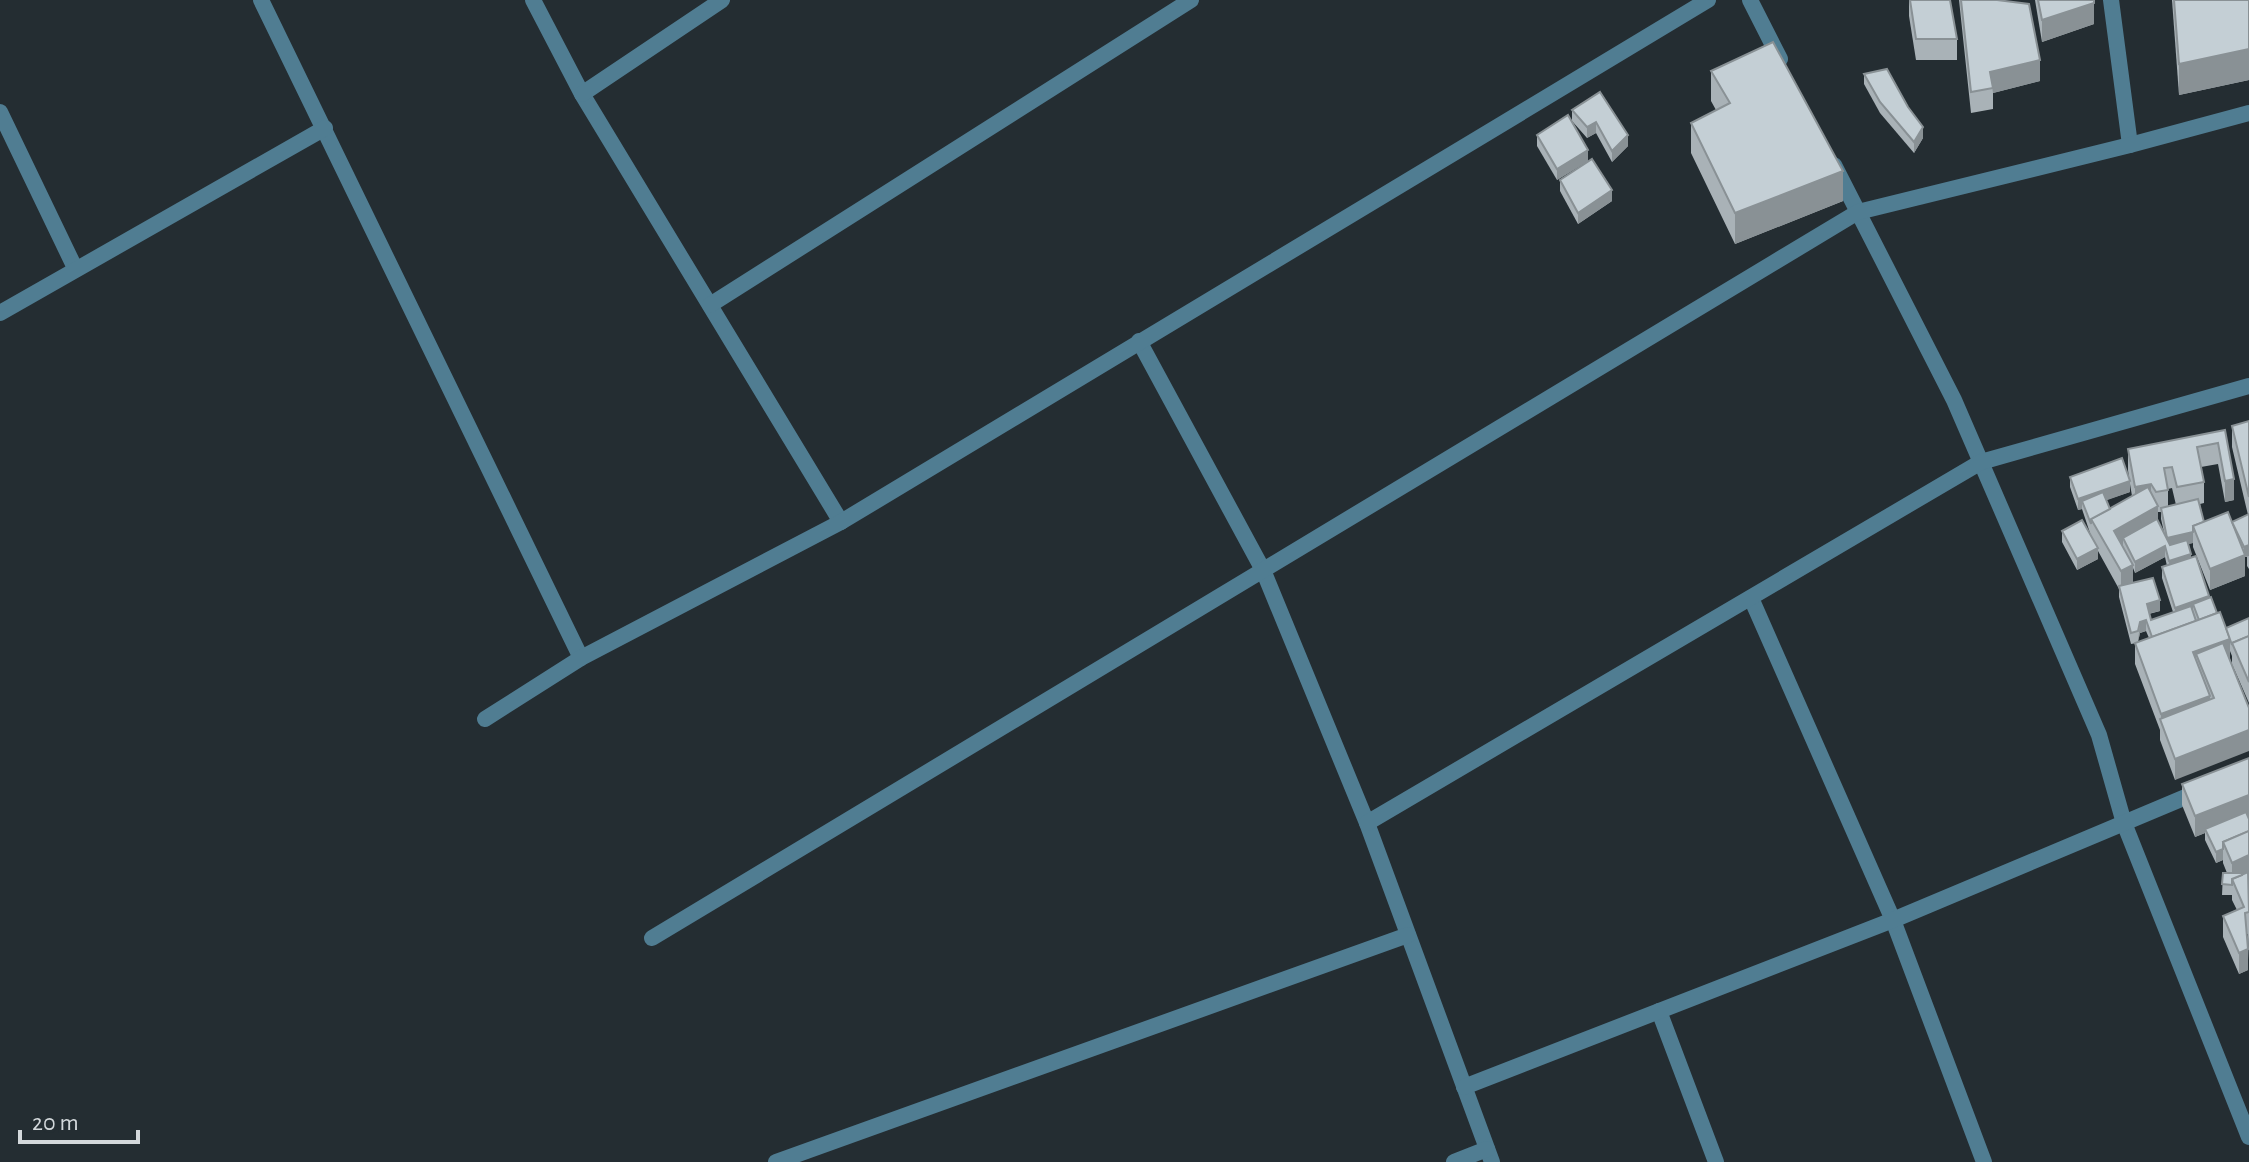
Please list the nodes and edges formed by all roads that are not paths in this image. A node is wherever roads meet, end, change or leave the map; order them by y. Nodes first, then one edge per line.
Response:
1 (261, 0) edge
2 (533, 0) edge
3 (722, 0) edge
4 (1191, 0) edge
5 (1708, 0) edge
6 (1750, 0) edge
7 (2111, 0) edge
8 (1786, 70) edge
9 (582, 94) junction
10 (0, 112) edge
11 (2249, 113) edge
12 (325, 128) junction
13 (2130, 145) junction
14 (1829, 155) edge
15 (1858, 212) junction
16 (75, 268) junction
17 (710, 305) junction
18 (0, 313) edge
19 (1139, 341) junction
20 (2249, 386) edge
21 (1981, 462) junction
22 (841, 522) junction
23 (1263, 570) junction
24 (1751, 598) junction
25 (581, 658) junction
26 (485, 719) dead end
27 (2221, 781) edge
28 (1367, 823) junction
29 (2124, 823) junction
30 (1893, 920) junction
31 (1408, 935) junction
32 (652, 938) dead end
33 (1659, 1011) junction
34 (1464, 1087) junction
35 (2249, 1137) edge
36 (1490, 1156) edge
37 (776, 1162) edge
38 (1454, 1162) edge
39 (1716, 1162) edge
40 (1984, 1162) edge

1 - 12 street
2 - 9 street
3 - 9 street
4 - 17 street
5 - 19 street
6 - 8 street
7 - 13 street
9 - 17 street
10 - 16 street
11 - 13 street
12 - 16 street
12 - 25 street
13 - 15 street
14 - 15 street
15 - 21 street
15 - 23 street
16 - 18 street
17 - 22 street
19 - 22 street
19 - 23 street
20 - 21 street
21 - 24 street
21 - 29 street
22 - 25 street
23 - 28 street
23 - 32 street
24 - 28 street
24 - 30 street
25 - 26 street
27 - 29 street
28 - 31 street
29 - 30 street
29 - 35 street
30 - 33 street
30 - 40 street
31 - 34 street
31 - 37 street
33 - 34 street
33 - 39 street
34 - 36 street
36 - 38 street

